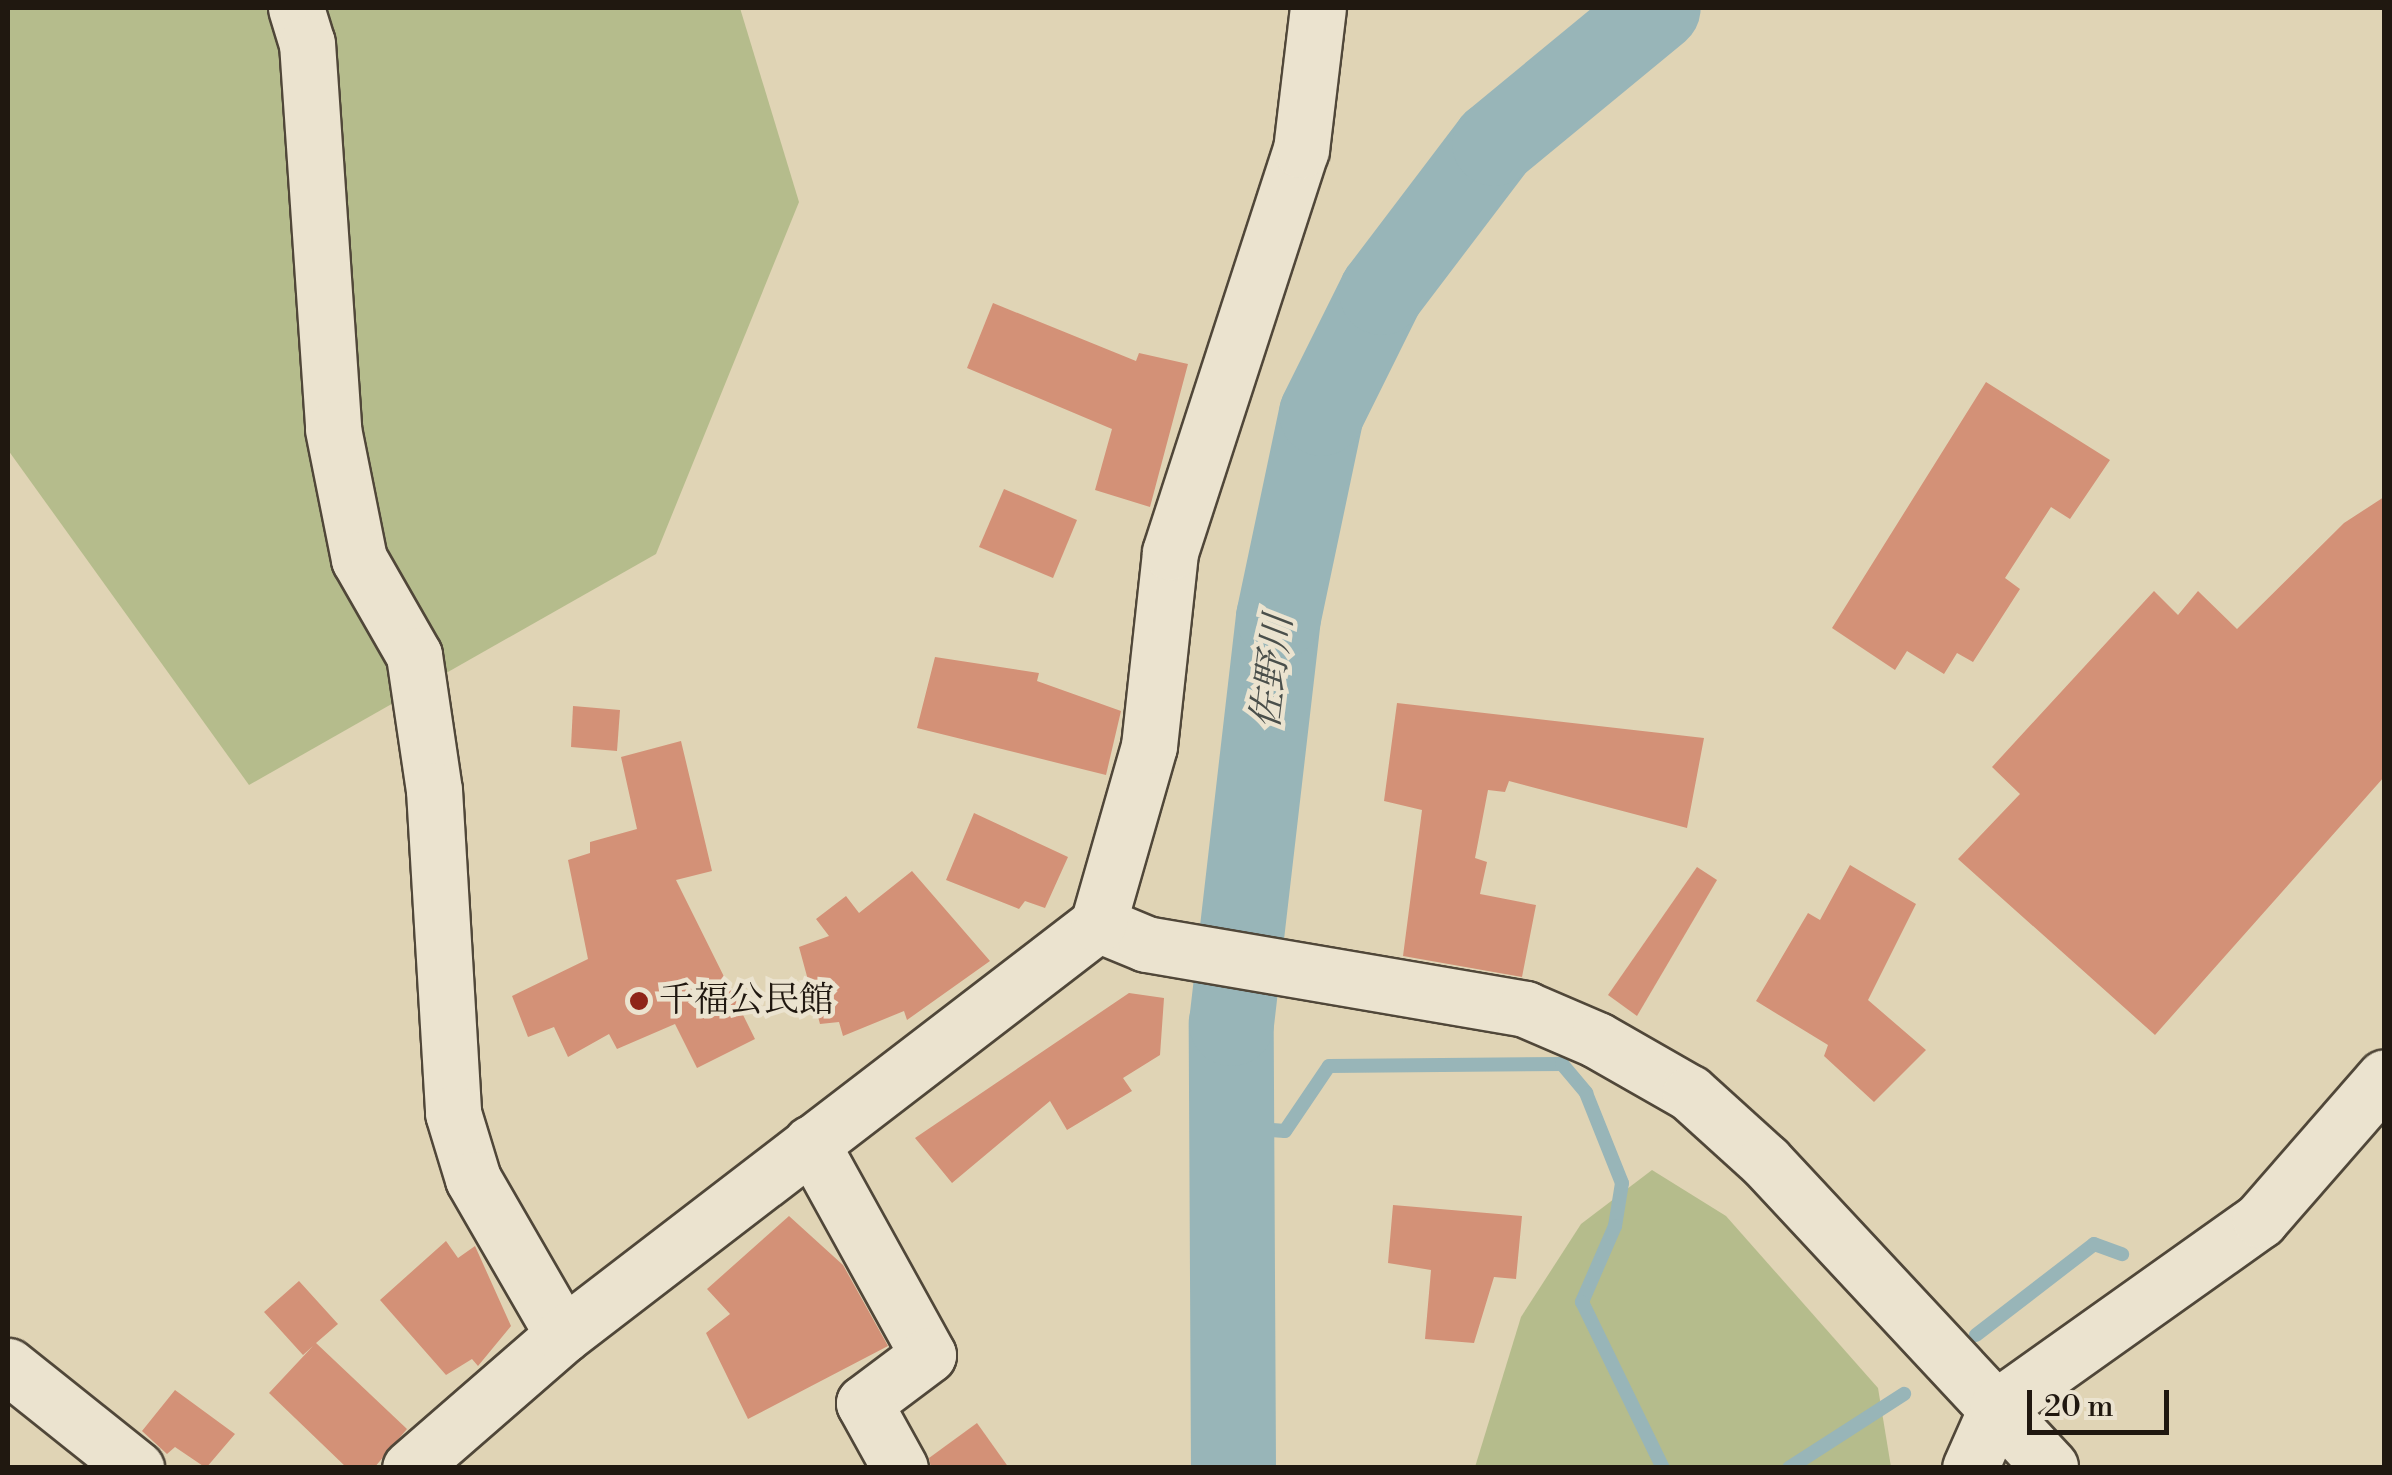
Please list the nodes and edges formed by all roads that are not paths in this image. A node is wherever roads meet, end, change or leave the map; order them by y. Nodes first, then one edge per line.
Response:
1 (296, 8) edge
2 (1318, 8) edge
3 (1122, 934) junction
4 (2384, 1078) edge
5 (811, 1144) junction
6 (562, 1335) junction
7 (8, 1366) edge
8 (1997, 1408) junction
9 (2050, 1467) edge
10 (136, 1468) edge
11 (410, 1468) edge
12 (900, 1468) edge
13 (1970, 1468) edge

1 - 6 street
2 - 3 street
3 - 5 street
3 - 8 street
4 - 8 street
5 - 6 street
5 - 12 street
6 - 11 street
7 - 10 street
8 - 9 street
8 - 13 street

